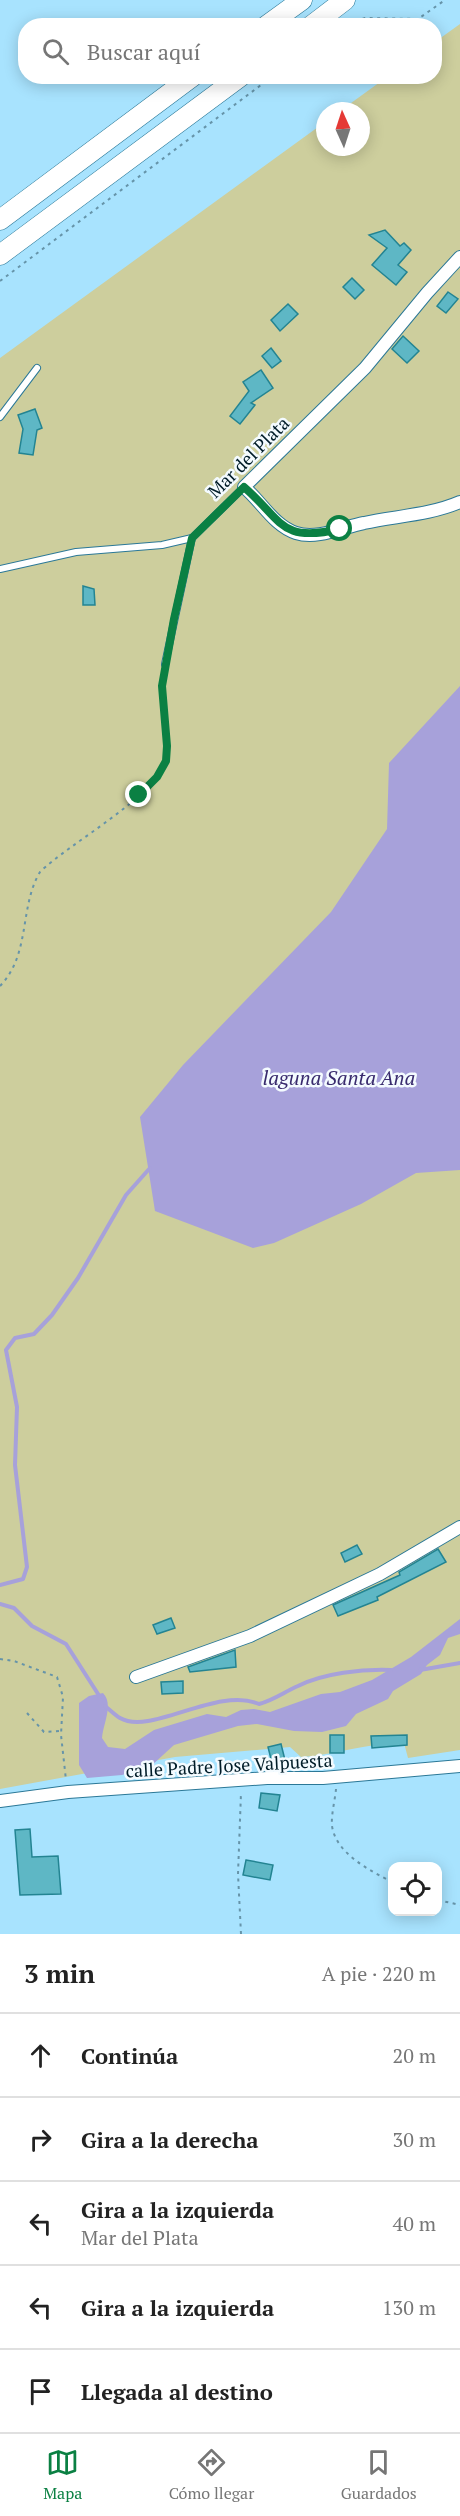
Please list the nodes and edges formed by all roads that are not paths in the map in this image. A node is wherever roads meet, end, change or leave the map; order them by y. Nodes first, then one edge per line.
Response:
1 (302, 0) edge
2 (345, 0) edge
3 (277, 18) edge
4 (321, 18) edge
5 (182, 84) edge
6 (230, 84) edge
7 (0, 220) edge
8 (0, 255) edge
9 (460, 257) edge
10 (37, 368) dead end
11 (0, 417) edge
12 (244, 487) junction
13 (460, 502) edge
14 (192, 538) junction
15 (0, 569) edge
16 (165, 664) road end
17 (460, 1527) edge
18 (136, 1677) dead end
19 (460, 1766) edge
20 (0, 1801) edge

1 - 3 highway
2 - 4 highway
5 - 7 highway
6 - 8 highway
9 - 12 street, Mar del Plata
10 - 11 lane
12 - 13 street
12 - 14 lane, Mar del Plata
14 - 15 lane
14 - 16 lane
17 - 18 street
19 - 20 street, calle Padre Jose Valpuesta

